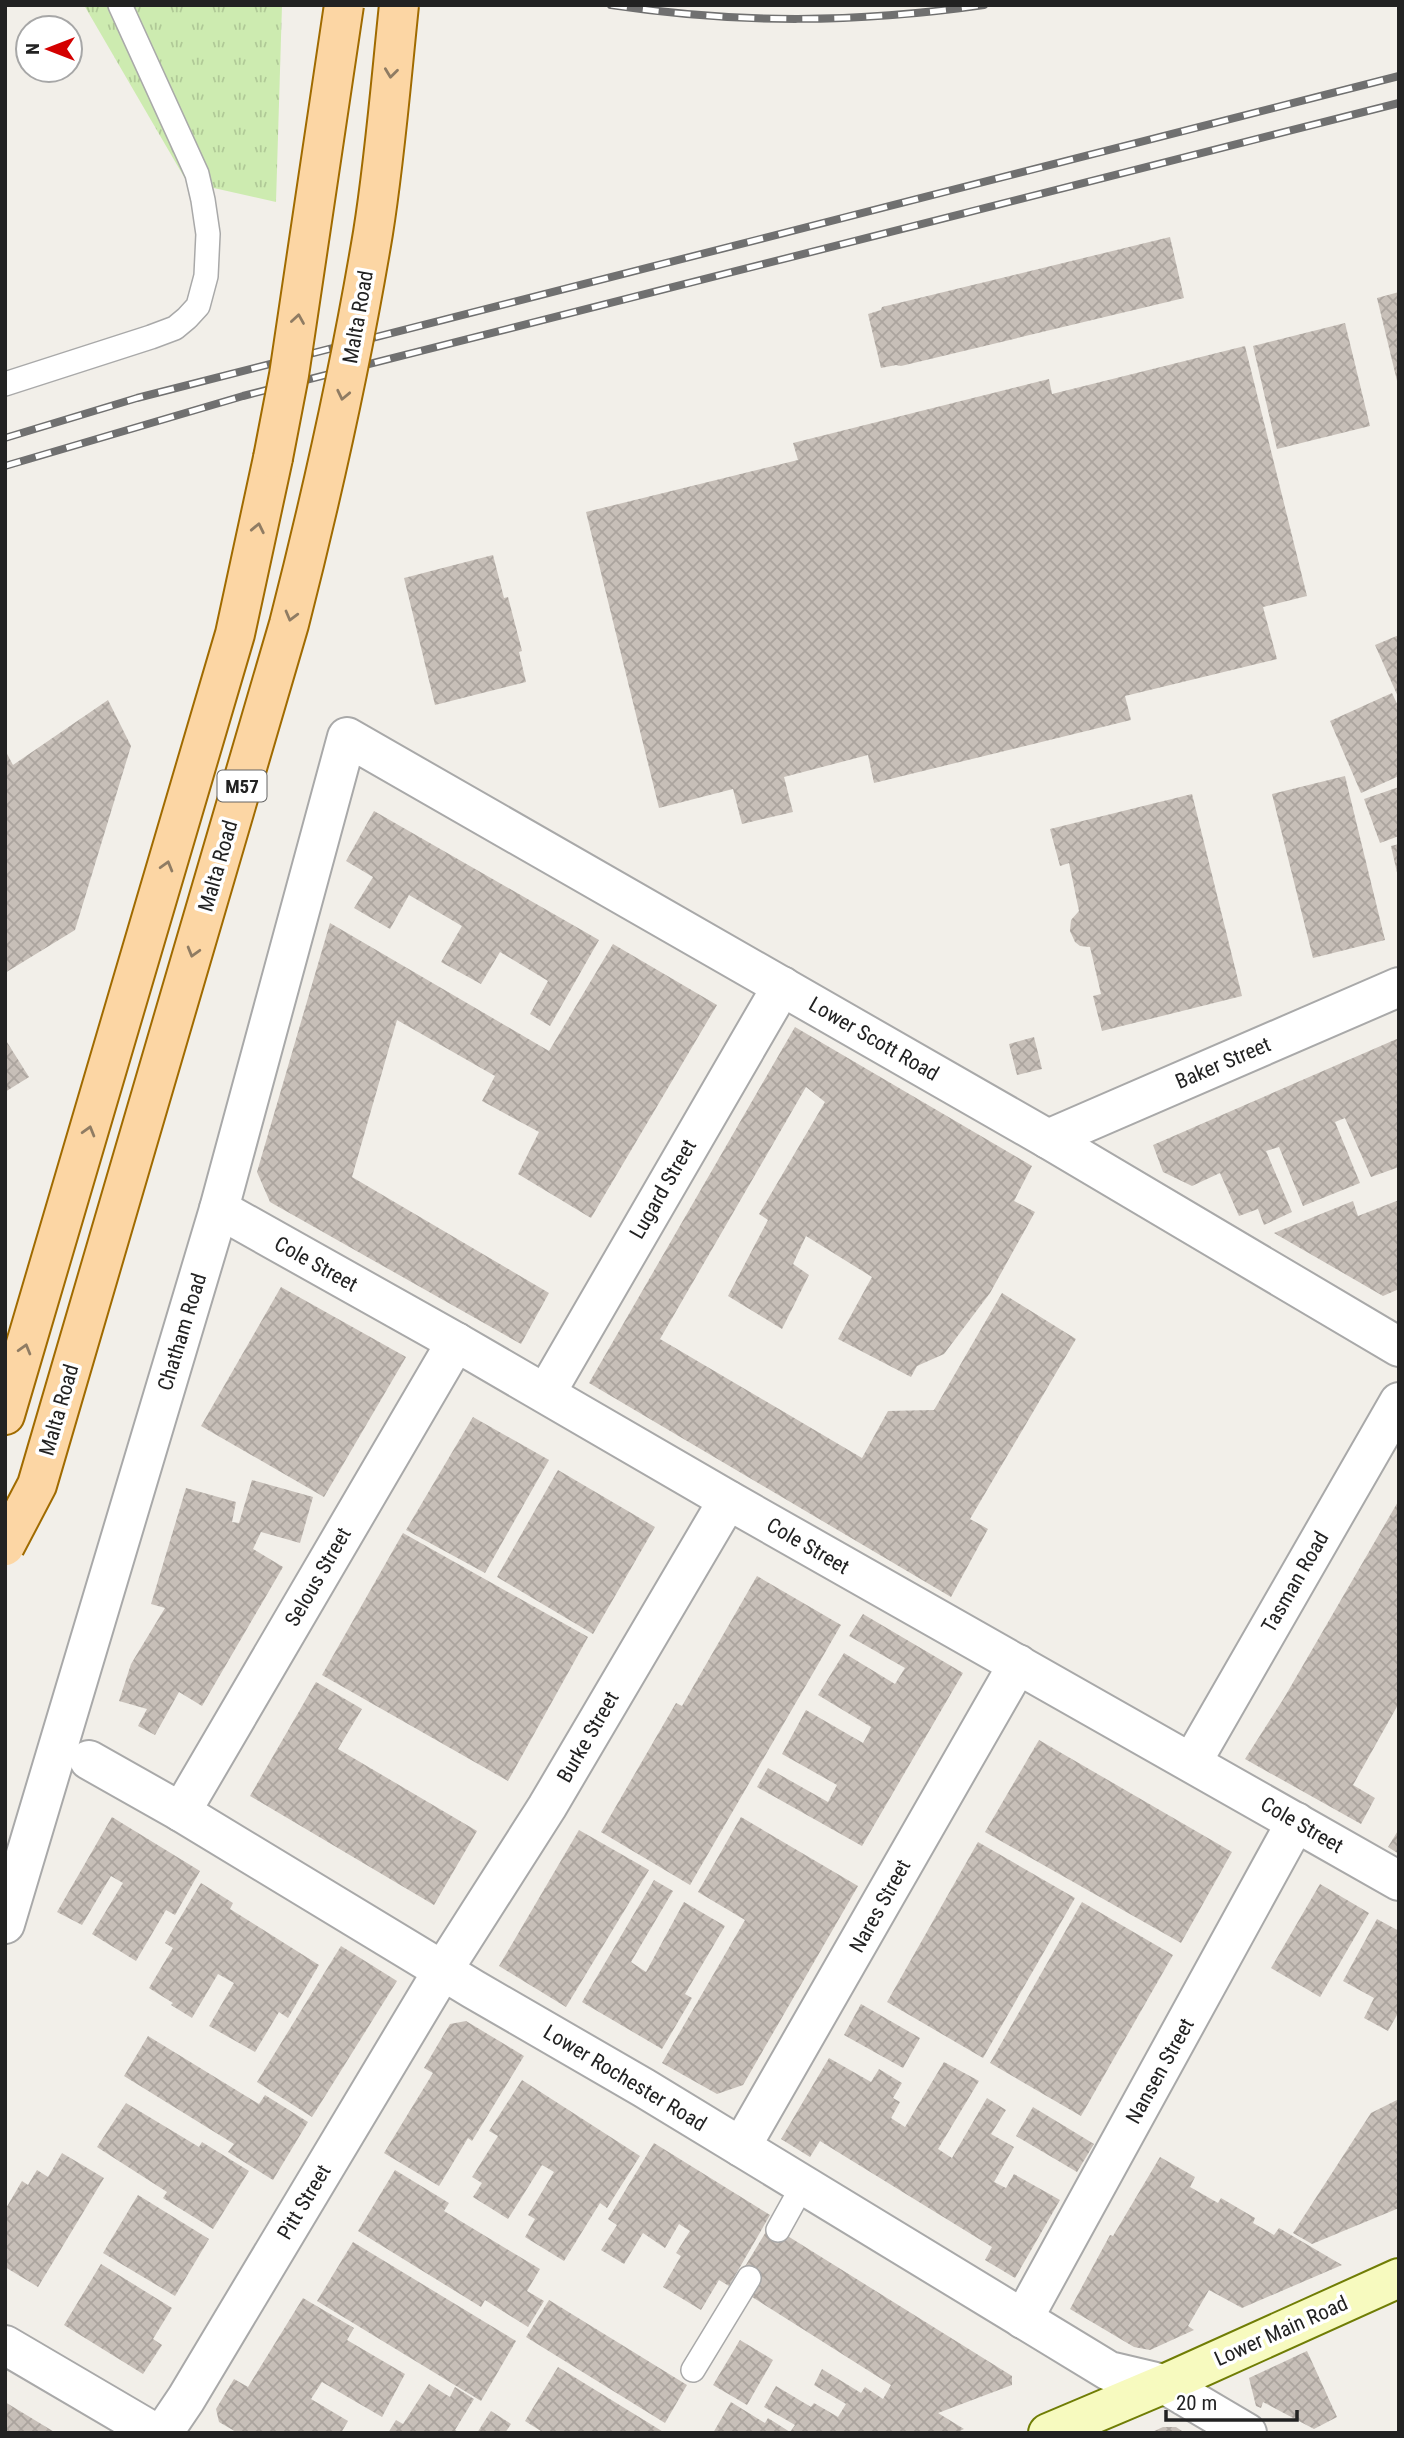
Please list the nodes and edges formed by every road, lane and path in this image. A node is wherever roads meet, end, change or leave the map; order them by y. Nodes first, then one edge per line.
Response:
1 (120, 5) edge
2 (344, 5) edge
3 (399, 5) edge
4 (5, 384) edge
5 (347, 737) joint
6 (782, 986) junction
7 (1399, 987) edge
8 (1048, 1139) junction
9 (219, 1209) junction
10 (456, 1342) junction
11 (1399, 1347) edge
12 (546, 1393) junction
13 (1399, 1402) edge
14 (5, 1415) edge
15 (727, 1500) junction
16 (5, 1546) edge
17 (1018, 1664) junction
18 (89, 1760) dead end
19 (1192, 1762) junction
20 (181, 1812) junction
21 (1296, 1822) junction
22 (1399, 1881) edge
23 (5, 1924) edge
24 (443, 1970) junction
25 (741, 2147) junction
26 (803, 2185) junction
27 (778, 2230) dead end
28 (749, 2278) dead end
29 (1399, 2278) edge
30 (1023, 2319) junction
31 (5, 2345) edge
32 (693, 2370) dead end
33 (1164, 2384) junction
34 (155, 2433) edge
35 (163, 2433) edge
36 (1048, 2433) edge
37 (1247, 2433) edge

1 - 4 lane
14 -> 2 main road, M57, bridge
3 -> 16 main road, Malta Road / M57, bridge
5 - 6 street, Lower Scott Road
5 - 9 street, Chatham Road
6 - 8 street, Lower Scott Road
6 - 12 street, Lugard Street
7 - 8 street, Baker Street
8 - 11 street, Lower Scott Road
9 - 10 street, Cole Street
9 - 23 street, Chatham Road
10 - 12 street, Cole Street
10 - 20 street, Selous Street
12 - 15 street, Cole Street
13 - 19 street, Tasman Road
15 - 17 street, Cole Street
15 - 24 street, Burke Street
17 - 19 street, Cole Street
17 - 25 street, Nares Street
18 - 20 street, Lower Rochester Road
19 - 21 street, Cole Street
20 - 24 street, Lower Rochester Road
21 - 22 street, Cole Street
21 - 30 street, Nansen Street
24 - 25 street, Lower Rochester Road
24 - 35 street, Pitt Street
25 - 26 street, Lower Rochester Road
26 - 27 lane
26 - 30 street, Lower Rochester Road
28 - 32 lane
29 - 33 street, Lower Main Road
30 - 33 street, Lower Rochester Road
31 - 34 street
33 - 36 street, Lower Main Road
33 - 37 street, Lower Rochester Road

